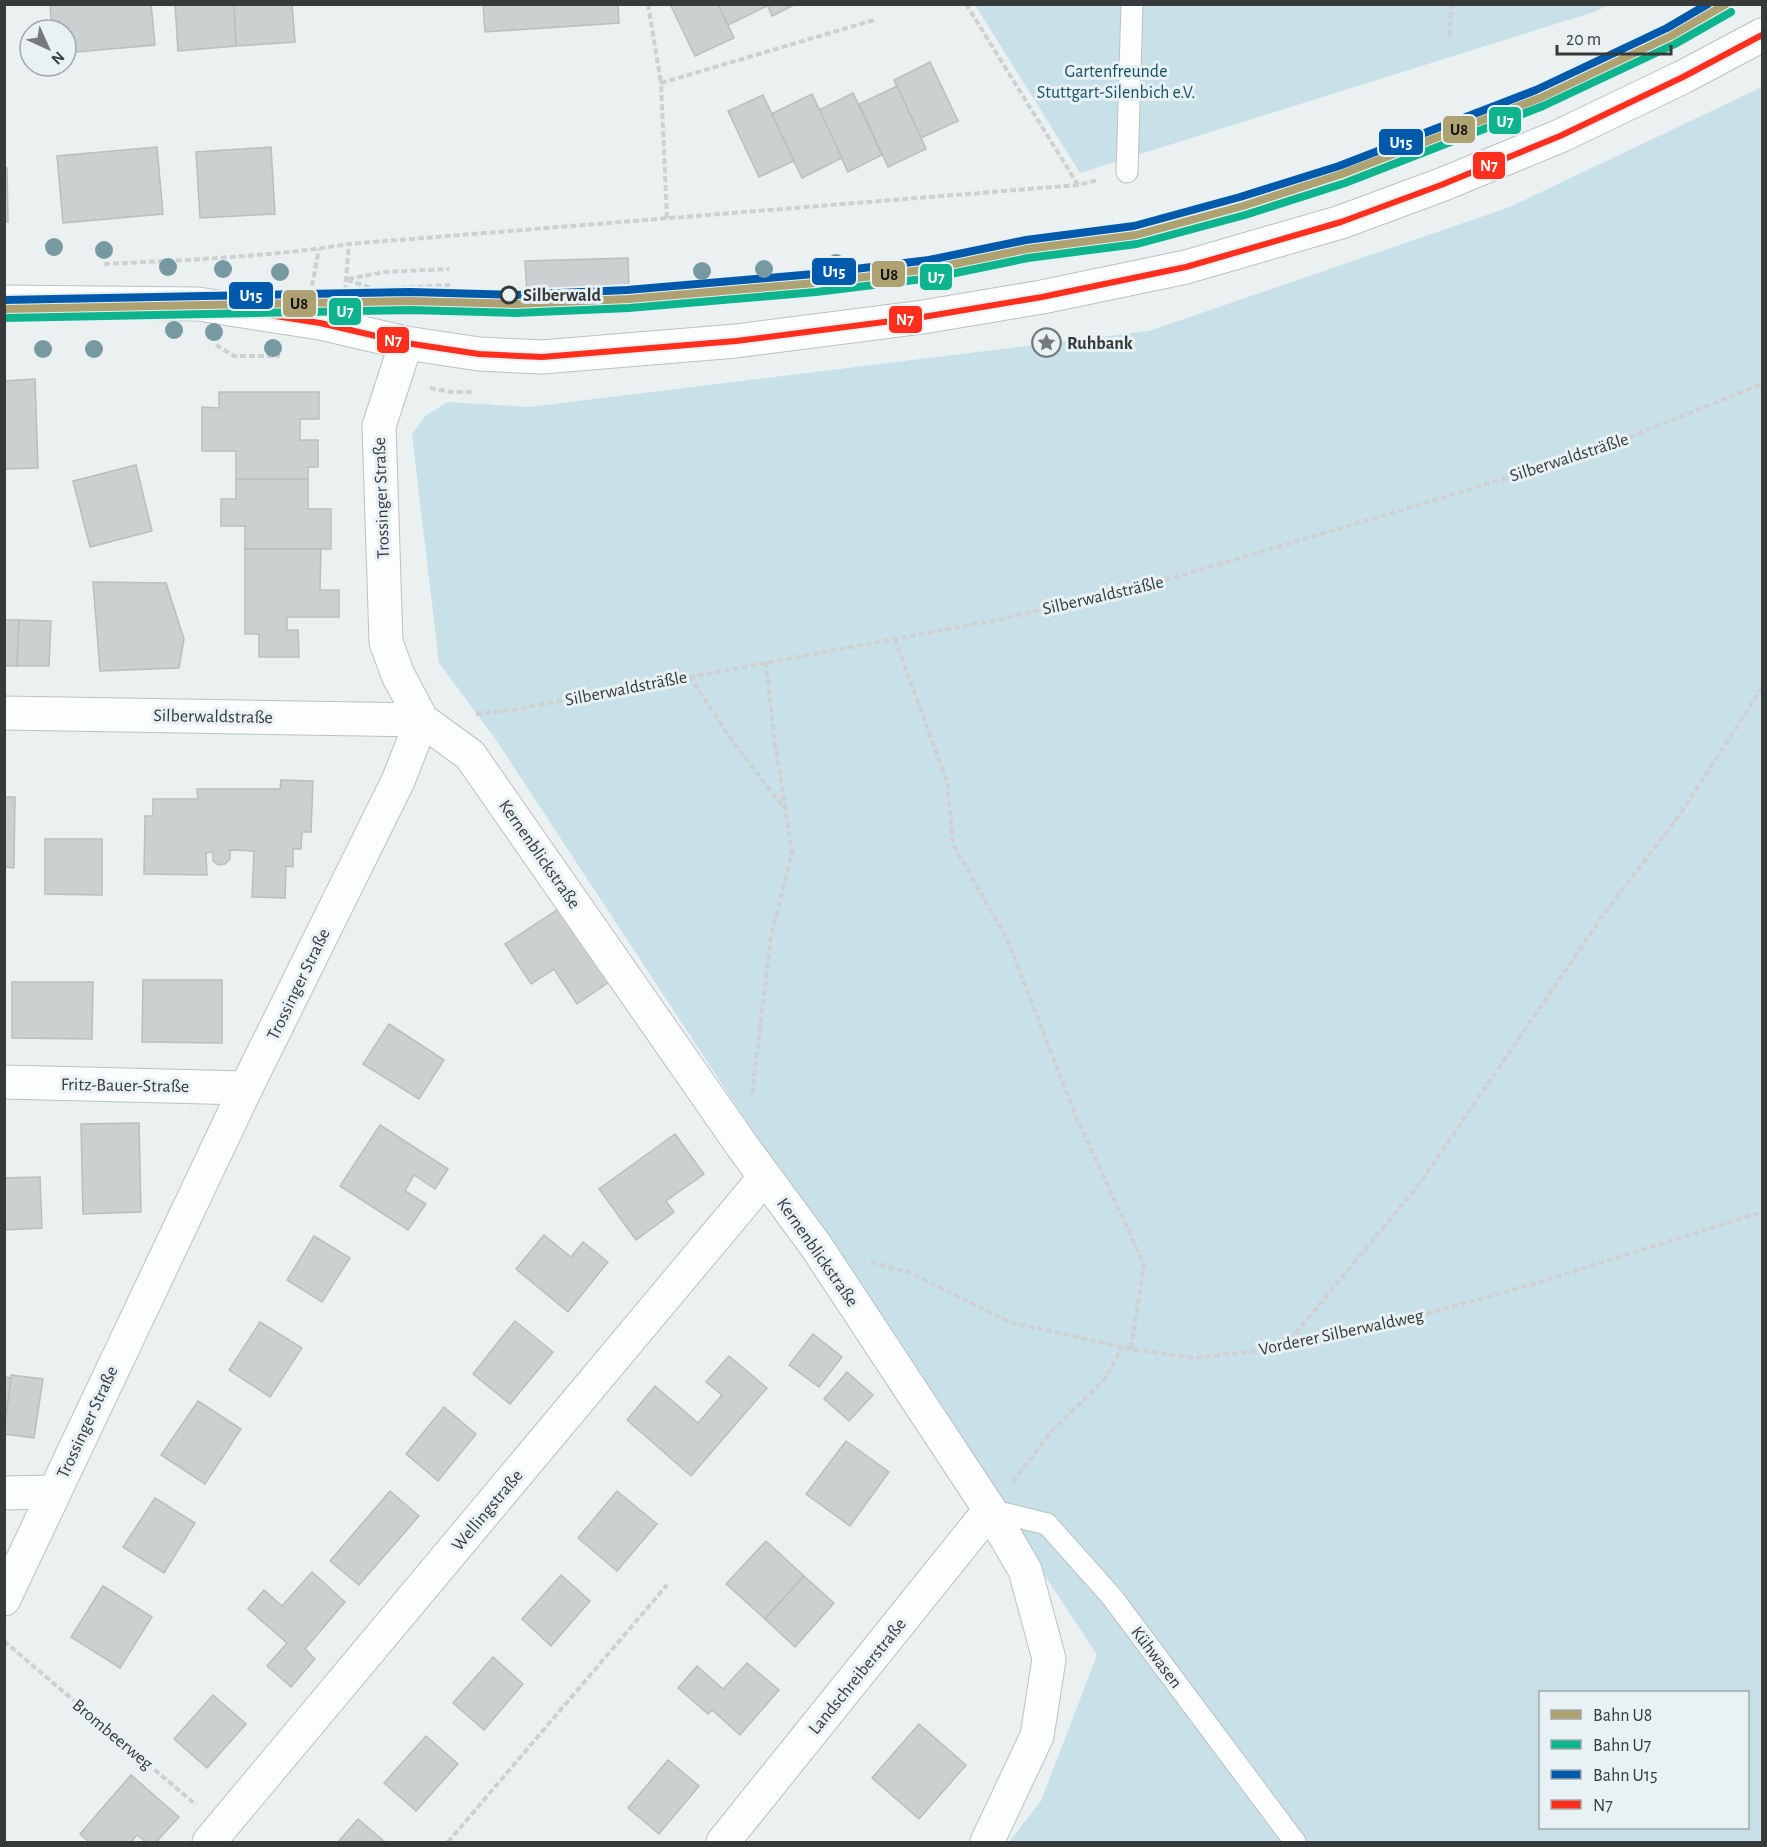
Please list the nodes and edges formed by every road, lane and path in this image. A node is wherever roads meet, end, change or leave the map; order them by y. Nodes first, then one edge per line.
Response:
1 (648, 4) edge
2 (966, 4) edge
3 (1132, 4) edge
4 (1450, 4) edge
5 (874, 20) dead end
6 (1762, 34) edge
7 (1449, 36) dead end
8 (661, 83) junction
9 (1127, 172) joint
10 (1078, 185) junction
11 (667, 218) junction
12 (350, 244) junction
13 (99, 264) dead end
14 (449, 269) dead end
15 (347, 280) junction
16 (450, 285) dead end
17 (4, 302) edge
18 (339, 328) junction
19 (406, 343) junction
20 (1762, 384) edge
21 (895, 639) junction
22 (766, 663) junction
23 (689, 676) junction
24 (1762, 688) edge
25 (4, 713) edge
26 (422, 720) junction
27 (784, 807) junction
28 (4, 1082) edge
29 (246, 1088) junction
30 (744, 1147) junction
31 (765, 1177) junction
32 (1762, 1212) edge
33 (816, 1246) junction
34 (1122, 1347) junction
35 (1283, 1348) junction
36 (1131, 1349) junction
37 (53, 1492) junction
38 (4, 1493) edge
39 (990, 1510) junction
40 (666, 1585) dead end
41 (4, 1599) edge
42 (4, 1641) edge
43 (215, 1834) edge
44 (448, 1842) edge
45 (723, 1842) edge
46 (987, 1842) edge
47 (1295, 1842) edge

1 - 8 path
2 - 10 path
3 - 9 lane
4 - 7 path
5 - 8 path
6 - 19 street
8 - 11 path
9 - 10 path
10 - 11 path
11 - 12 path
12 - 13 path
12 - 15 path
14 - 15 path
15 - 16 path
15 - 18 path
17 - 18 street
18 - 19 street
19 - 26 street, Trossinger Straße
20 - 21 path, Silberwaldsträßle
21 - 22 path, Silberwaldsträßle
21 - 36 path
22 - 23 path, Silberwaldsträßle
22 - 27 path
23 - 26 path, Silberwaldsträßle
23 - 27 path
24 - 35 path
25 - 26 street, Silberwaldstraße
26 - 29 street, Trossinger Straße
26 - 30 street, Kernenblickstraße
27 - 30 path
28 - 29 street, Fritz-Bauer-Straße
29 - 37 street, Trossinger Straße
30 - 31 street, Kernenblickstraße
31 - 33 street, Kernenblickstraße
31 - 43 street, Wellingstraße
32 - 35 path, Vorderer Silberwaldweg
33 - 34 path, Vorderer Silberwaldweg
33 - 39 street, Kernenblickstraße
34 - 36 path, Vorderer Silberwaldweg
34 - 39 path
35 - 36 path, Vorderer Silberwaldweg
37 - 38 street
37 - 41 street, Trossinger Straße
39 - 45 street, Landschreiberstraße
39 - 46 street, Kernenblickstraße
39 - 47 lane, Kühwasen
40 - 44 path
42 - 43 path, Brombeerweg

